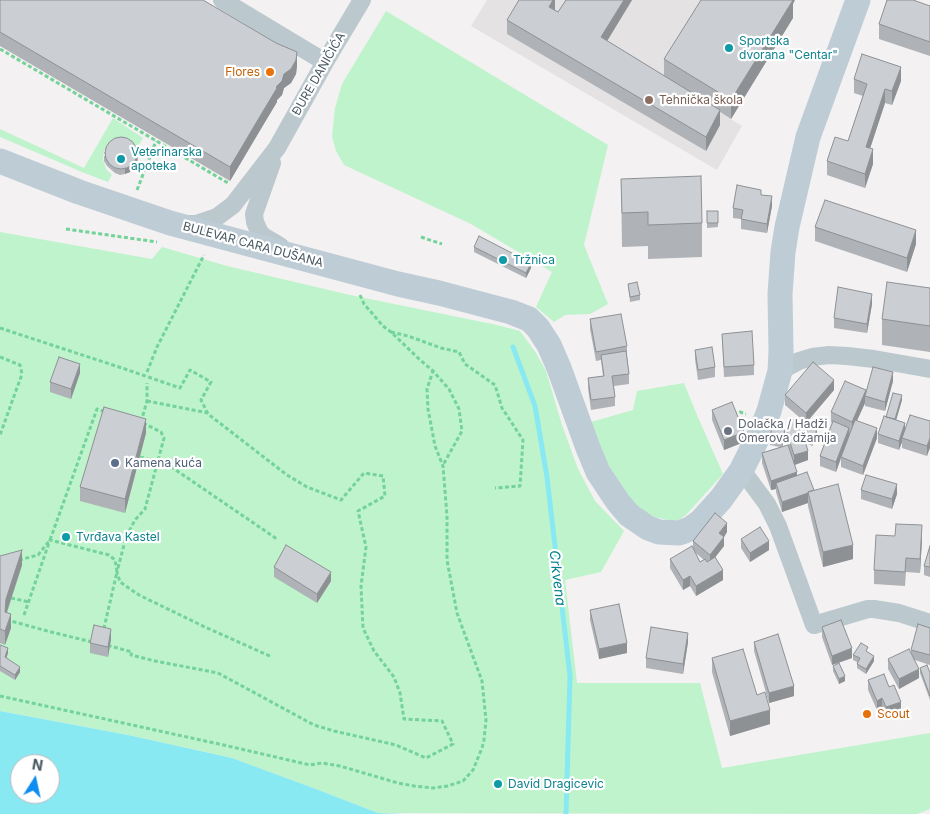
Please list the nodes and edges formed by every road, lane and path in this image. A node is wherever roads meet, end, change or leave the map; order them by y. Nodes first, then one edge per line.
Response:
1 (222, 0) edge
2 (362, 0) edge
3 (858, 0) edge
4 (0, 49) edge
5 (325, 62) junction
6 (156, 141) junction
7 (277, 148) junction
8 (0, 161) edge
9 (232, 185) dead end
10 (135, 193) dead end
11 (66, 229) dead end
12 (166, 233) junction
13 (421, 237) dead end
14 (442, 244) dead end
15 (204, 255) dead end
16 (308, 260) junction
17 (359, 293) dead end
18 (0, 328) edge
19 (392, 332) junction
20 (0, 357) edge
21 (930, 369) edge
22 (433, 371) junction
23 (780, 371) junction
24 (147, 372) dead end
25 (147, 383) dead end
26 (147, 401) junction
27 (106, 412) edge
28 (208, 414) junction
29 (133, 420) edge
30 (142, 422) junction
31 (0, 435) edge
32 (147, 458) dead end
33 (159, 461) junction
34 (443, 466) junction
35 (741, 471) junction
36 (495, 488) dead end
37 (277, 539) dead end
38 (50, 540) junction
39 (19, 560) edge
40 (117, 572) junction
41 (11, 598) edge
42 (29, 602) junction
43 (24, 615) dead end
44 (0, 618) edge
45 (930, 623) edge
46 (104, 628) edge
47 (92, 642) edge
48 (110, 646) edge
49 (272, 657) dead end
50 (0, 696) edge

1 - 5 street
2 - 5 street, ĐURE DANIČIĆA
3 - 23 street, BULEVAR CARA DUŠANA
4 - 6 path
5 - 7 street, ĐURE DANIČIĆA
6 - 9 path
6 - 10 path
7 - 12 street, ĐURE DANIČIĆA
7 - 16 street, ĐURE DANIČIĆA
8 - 12 street, BULEVAR CARA DUŠANA
11 - 12 path
12 - 16 street, BULEVAR CARA DUŠANA
13 - 14 path
15 - 24 path
16 - 35 street, BULEVAR CARA DUŠANA
17 - 19 path
18 - 28 path
19 - 22 path
19 - 36 path
20 - 31 path
21 - 23 street
22 - 34 path
22 - 34 path
23 - 35 street, BULEVAR CARA DUŠANA
25 - 26 path
26 - 28 path
26 - 30 path
27 - 38 path
28 - 48 path
29 - 30 path
30 - 33 path
32 - 33 path
33 - 37 path
33 - 40 path
34 - 50 path
35 - 45 street
38 - 39 path
38 - 40 path
38 - 42 path
40 - 46 path
40 - 49 path
41 - 42 path
42 - 43 path
44 - 47 path

